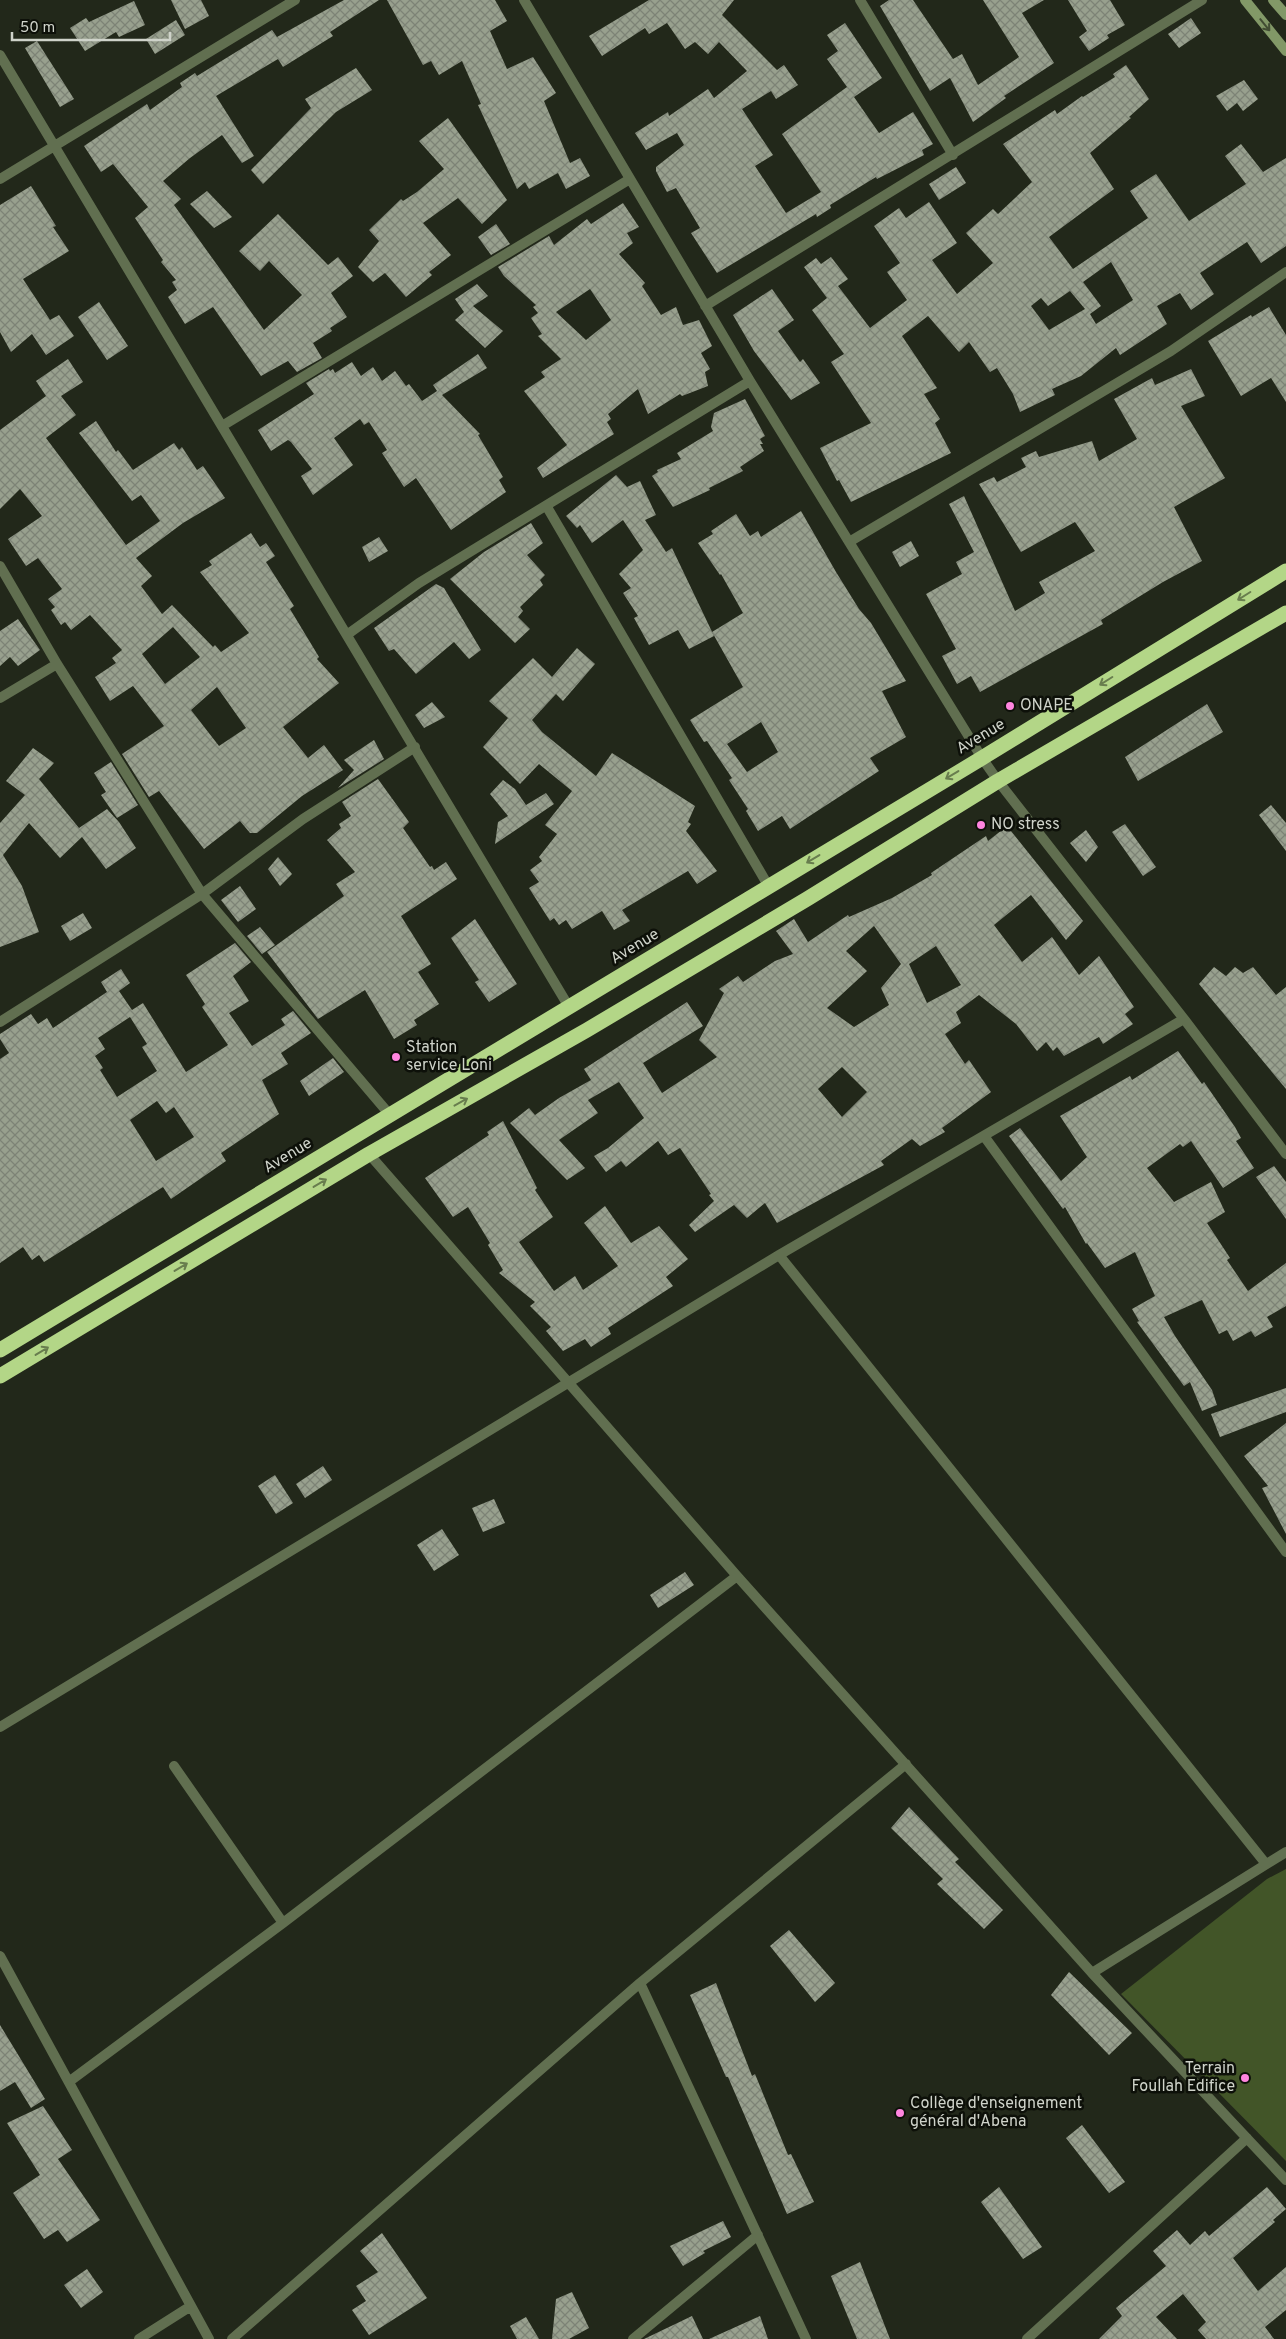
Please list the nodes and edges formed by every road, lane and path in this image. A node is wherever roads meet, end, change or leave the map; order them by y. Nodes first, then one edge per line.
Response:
1 (295, 0) edge
2 (524, 0) edge
3 (860, 0) edge
4 (1202, 0) edge
5 (1244, 0) edge
6 (1273, 0) edge
7 (1286, 15) edge
8 (1286, 51) edge
9 (0, 54) edge
10 (54, 146) junction
11 (953, 155) junction
12 (0, 179) edge
13 (630, 179) junction
14 (1286, 272) edge
15 (705, 306) junction
16 (750, 381) junction
17 (222, 426) junction
18 (547, 507) junction
19 (849, 542) junction
20 (0, 566) edge
21 (1286, 571) edge
22 (1286, 613) edge
23 (348, 634) junction
24 (57, 664) junction
25 (0, 698) edge
26 (415, 747) junction
27 (982, 758) junction
28 (998, 781) junction
29 (769, 886) junction
30 (202, 894) junction
31 (569, 1007) junction
32 (1184, 1019) junction
33 (0, 1022) edge
34 (390, 1115) junction
35 (984, 1136) junction
36 (369, 1154) junction
37 (1286, 1154) edge
38 (780, 1255) junction
39 (0, 1350) edge
40 (0, 1376) edge
41 (569, 1381) junction
42 (1286, 1552) edge
43 (738, 1576) junction
44 (0, 1726) edge
45 (906, 1764) junction
46 (174, 1766) dead end
47 (1286, 1852) edge
48 (1266, 1864) junction
49 (283, 1923) junction
50 (0, 1956) edge
51 (1092, 1973) junction
52 (640, 1983) junction
53 (70, 2081) junction
54 (1247, 2138) junction
55 (1286, 2180) edge
56 (758, 2235) junction
57 (191, 2306) junction
58 (139, 2339) edge
59 (209, 2339) edge
60 (232, 2339) edge
61 (633, 2339) edge
62 (806, 2339) edge
63 (1027, 2339) edge

1 - 10 street
2 - 13 street
3 - 11 street
4 - 11 street
5 -> 8 main road
6 - 7 main road
9 - 10 street
10 - 12 street
10 - 17 street
11 - 15 street
13 - 15 street
13 - 17 street
14 - 19 street
15 - 16 street
16 - 18 street
16 - 19 street
17 - 23 street
18 - 23 street
18 - 29 street
19 - 27 street
20 - 24 street
21 -> 27 highway, Avenue
22 - 28 highway
23 - 26 street
24 - 25 street
24 - 30 street
26 - 30 street
26 - 31 street
27 - 28 street
27 -> 29 highway, Avenue
28 - 32 street
36 -> 28 highway
29 - 31 highway, Avenue
30 - 33 street
30 - 34 street
31 - 34 highway, Avenue
32 - 35 street
32 - 37 street
34 - 39 highway, Avenue
35 - 38 street
35 - 42 street
40 -> 36 highway
36 - 41 street
38 - 41 street
38 - 48 street
41 - 43 street
41 - 44 street
43 - 45 street
43 - 49 street
45 - 51 street
45 - 52 street
46 - 49 street
47 - 48 street
48 - 51 street
49 - 53 street
50 - 53 street
51 - 54 street
52 - 56 street
52 - 60 street
53 - 57 street
54 - 55 street
54 - 63 street
56 - 61 street
56 - 62 street
57 - 58 street
57 - 59 street

